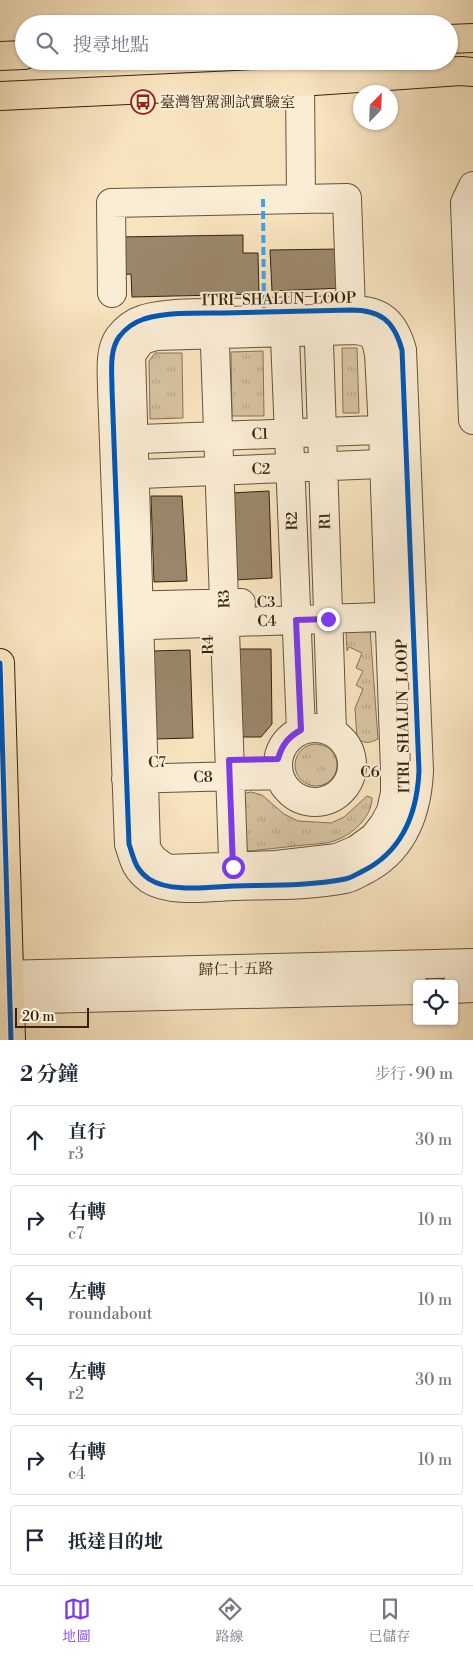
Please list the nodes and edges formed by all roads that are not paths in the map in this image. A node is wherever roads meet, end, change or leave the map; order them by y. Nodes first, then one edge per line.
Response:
1 (473, 38) edge
2 (458, 39) edge
3 (15, 55) edge
4 (0, 56) edge
5 (473, 72) edge
6 (300, 82) junction
7 (0, 96) edge
8 (473, 186) edge
9 (301, 199) junction
10 (112, 294) dead end
11 (351, 310) junction
12 (318, 321) junction
13 (285, 322) junction
14 (206, 324) junction
15 (473, 420) edge
16 (395, 430) junction
17 (321, 432) junction
18 (289, 433) junction
19 (210, 436) junction
20 (124, 440) junction
21 (396, 464) junction
22 (323, 467) junction
23 (290, 468) junction
24 (211, 471) junction
25 (125, 474) junction
26 (401, 608) junction
27 (296, 610) junction
28 (328, 610) junction
29 (216, 613) junction
30 (130, 616) junction
31 (0, 663) edge
32 (301, 730) junction
33 (332, 732) junction
34 (407, 763) junction
35 (352, 765) junction
36 (278, 767) junction
37 (221, 768) junction
38 (135, 771) junction
39 (224, 877) junction
40 (473, 963) edge
41 (5, 988) edge
42 (473, 988) edge
43 (458, 989) edge
44 (413, 990) edge
45 (11, 1040) edge

1 - 2 main road
3 - 4 main road
5 - 6 main road
6 - 7 main road
6 - 9 street
8 - 15 street
9 - 10 street
9 - 11 street
11 - 12 street, ITRI_SHALUN_LOOP
11 - 16 street, ITRI_SHALUN_LOOP
12 - 13 street, ITRI_SHALUN_LOOP
12 - 16 street, ITRI_SHALUN_LOOP
12 - 17 street, R1
13 - 14 street, ITRI_SHALUN_LOOP
13 - 18 street, R2
14 - 19 street, R3
14 - 20 street, ITRI_SHALUN_LOOP
16 - 17 street, C1
16 - 21 street, ITRI_SHALUN_LOOP
17 - 18 street, C1
17 - 22 street, R1
18 - 19 street, C1
18 - 23 street, R2
19 - 20 street, C1
19 - 24 street, R3
20 - 25 street, ITRI_SHALUN_LOOP
21 - 22 street, C2
21 - 26 street, ITRI_SHALUN_LOOP
22 - 23 street, C2
22 - 28 street, R1
23 - 24 street, C2
23 - 27 street, R2
24 - 25 street, C2
24 - 29 street, R3
25 - 30 street, ITRI_SHALUN_LOOP
26 - 28 street, C4
26 - 34 street, ITRI_SHALUN_LOOP
27 - 28 street, C4
27 - 29 street, C3
27 - 32 street, R2
28 - 33 street, R1
29 - 30 street, C3
29 - 37 street, R3
30 - 38 street, ITRI_SHALUN_LOOP
31 - 41 main road
32 - 33 street
32 - 36 street
33 - 35 street
34 - 35 street
34 - 39 street, ITRI_SHALUN_LOOP
35 - 36 street
36 - 37 street
37 - 38 street, C8
37 - 39 street
38 - 39 street, ITRI_SHALUN_LOOP
40 - 41 street, 歸仁十五路
41 - 44 street, 歸仁十五路
41 - 45 main road
42 - 43 street

